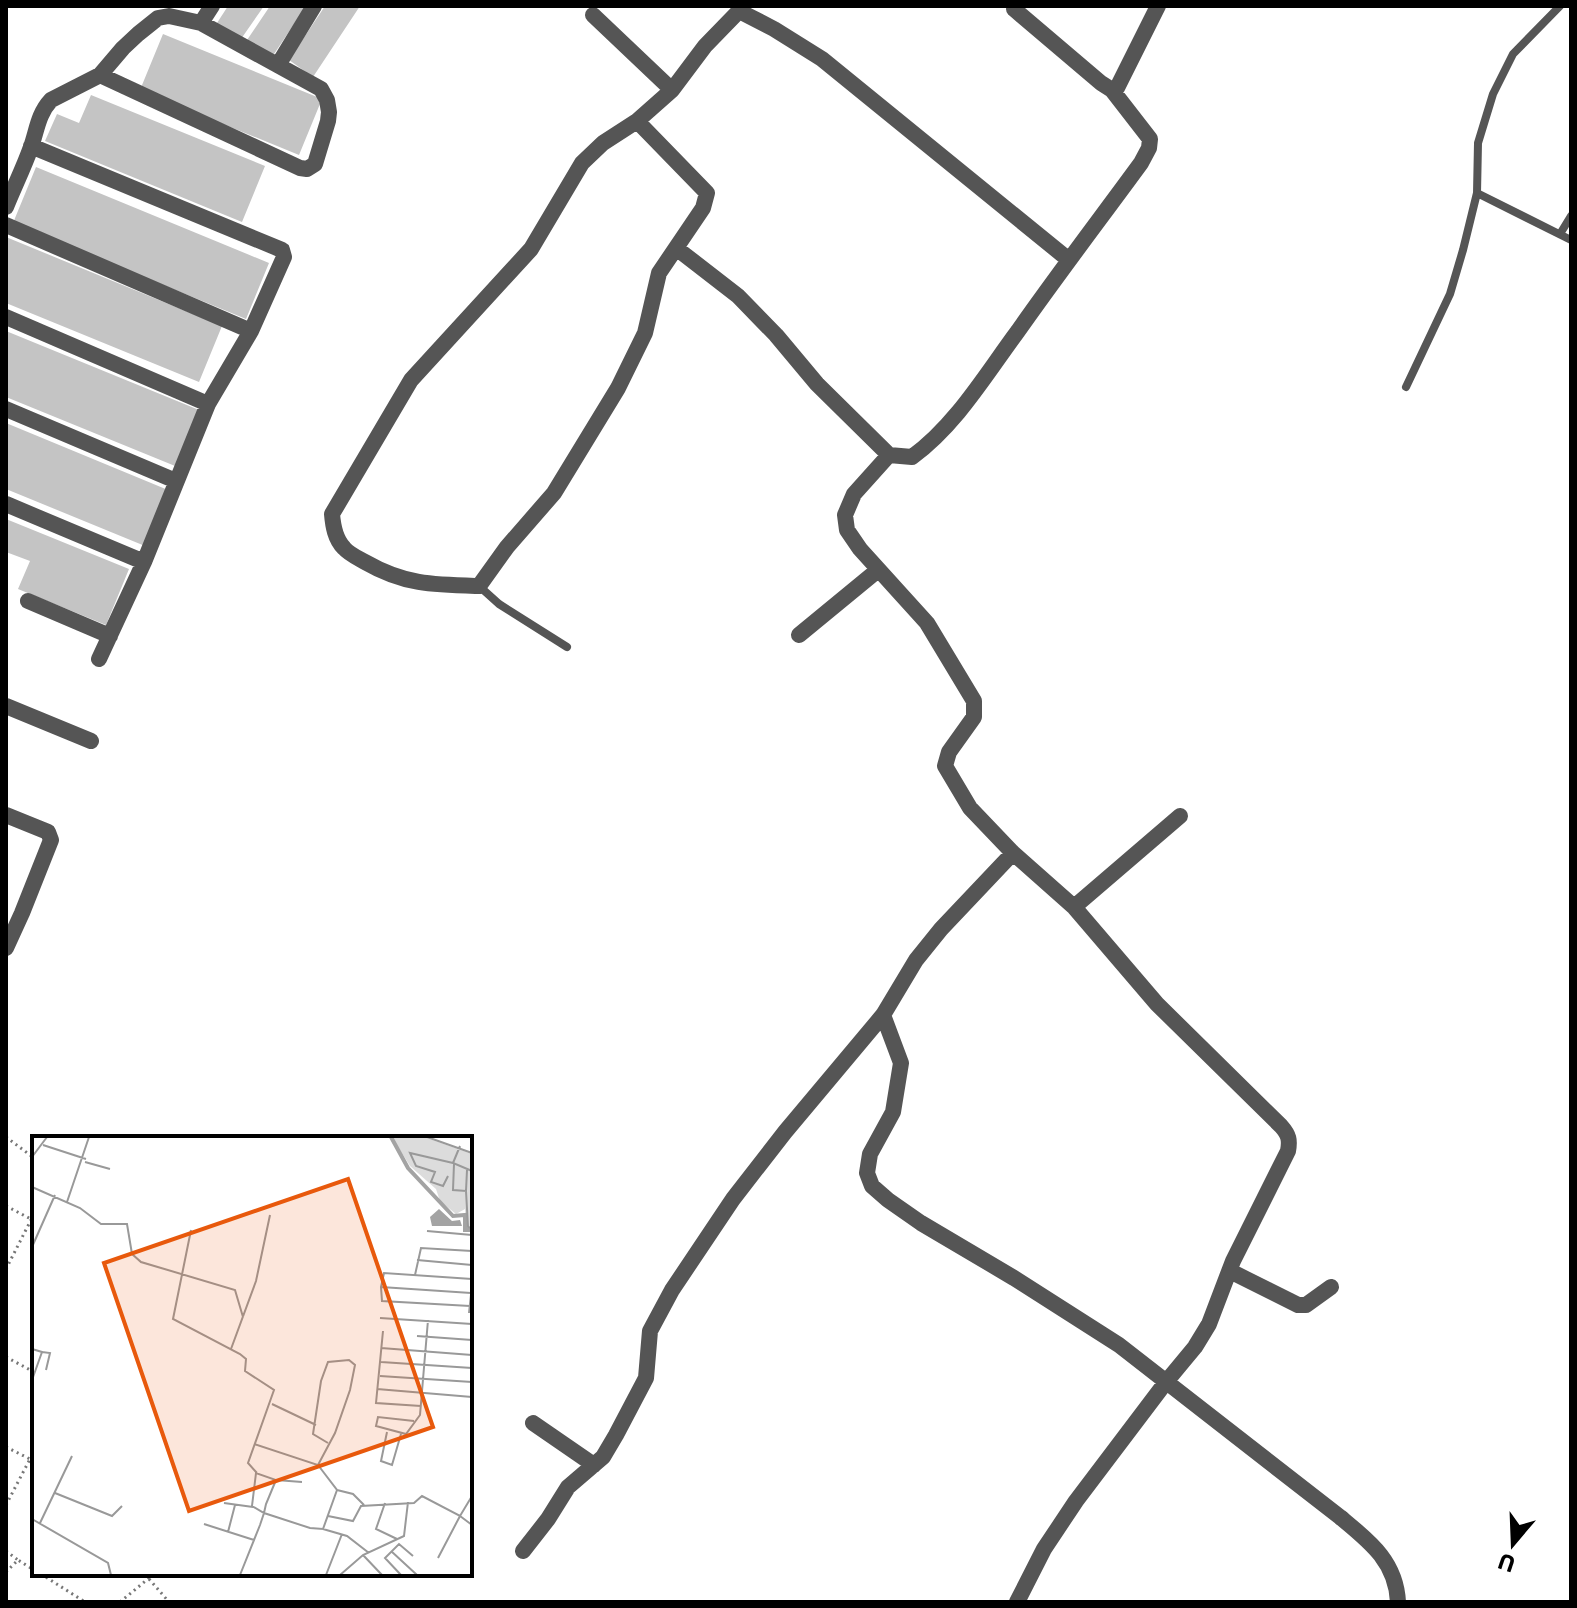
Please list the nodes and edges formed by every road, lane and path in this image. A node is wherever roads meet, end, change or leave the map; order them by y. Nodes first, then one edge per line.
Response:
1 (212, 6) edge
2 (314, 6) edge
3 (1158, 6) edge
4 (1560, 6) edge
5 (1013, 7) edge
6 (739, 8) edge
7 (593, 15) dead end
8 (201, 23) junction
9 (278, 65) junction
10 (100, 75) junction
11 (672, 90) junction
12 (1112, 90) junction
13 (637, 121) junction
14 (31, 146) junction
15 (1477, 193) junction
16 (6, 207) edge
17 (1571, 216) edge
18 (6, 225) edge
19 (1560, 234) junction
20 (1571, 240) edge
21 (676, 248) junction
22 (1069, 260) junction
23 (6, 317) edge
24 (251, 331) junction
25 (1406, 387) dead end
26 (208, 404) junction
27 (6, 409) edge
28 (889, 455) junction
29 (176, 481) junction
30 (6, 504) edge
31 (144, 562) junction
32 (878, 570) junction
33 (479, 586) junction
34 (28, 601) dead end
35 (799, 635) dead end
36 (110, 636) junction
37 (567, 647) dead end
38 (99, 659) dead end
39 (6, 706) edge
40 (91, 741) dead end
41 (6, 815) edge
42 (1180, 816) dead end
43 (1013, 853) junction
44 (6, 907) edge
45 (1074, 907) junction
46 (22, 913) junction
47 (6, 948) edge
48 (883, 1015) junction
49 (6, 1137) edge
50 (32, 1156) edge
51 (6, 1206) edge
52 (31, 1219) joint
53 (6, 1269) edge
54 (1230, 1271) junction
55 (1331, 1287) dead end
56 (6, 1357) edge
57 (32, 1371) edge
58 (1166, 1382) junction
59 (533, 1423) dead end
60 (6, 1447) edge
61 (32, 1460) edge
62 (594, 1465) junction
63 (6, 1505) edge
64 (6, 1551) edge
65 (523, 1551) dead end
66 (18, 1560) junction
67 (32, 1569) edge
68 (6, 1572) edge
69 (44, 1576) edge
70 (152, 1576) edge
71 (149, 1579) junction
72 (85, 1602) edge
73 (120, 1602) edge
74 (169, 1602) edge
75 (1017, 1602) edge
76 (1398, 1602) edge

1 - 8 street
2 - 9 street
3 - 12 street
4 - 15 lane
5 - 12 street
6 - 11 street
6 - 22 street
7 - 11 street
8 - 9 street
8 - 10 street
9 - 10 street
10 - 14 street
11 - 13 street
12 - 22 street
13 - 21 street
13 - 33 street
14 - 16 street
14 - 24 street
15 - 19 lane
15 - 25 lane
17 - 19 lane
18 - 24 street
19 - 20 lane
21 - 28 street
21 - 33 street
22 - 28 street
23 - 26 street
24 - 26 street
26 - 29 street
27 - 29 street
28 - 32 street
29 - 31 street
30 - 31 street
31 - 36 street
32 - 35 street
32 - 43 street
33 - 37 lane
34 - 36 street
36 - 38 street
39 - 40 street
41 - 46 street
42 - 45 street
43 - 45 street
43 - 48 street
44 - 46 street
45 - 54 street
46 - 47 street
48 - 58 street
48 - 62 street
49 - 50 path
51 - 52 path
52 - 53 path
54 - 55 street
54 - 58 street
56 - 57 path
58 - 75 street
58 - 76 street
59 - 62 street
60 - 61 path
61 - 63 path
62 - 65 street
64 - 66 path
66 - 67 path
66 - 68 path
69 - 72 path
70 - 71 path
71 - 73 path
71 - 74 path

